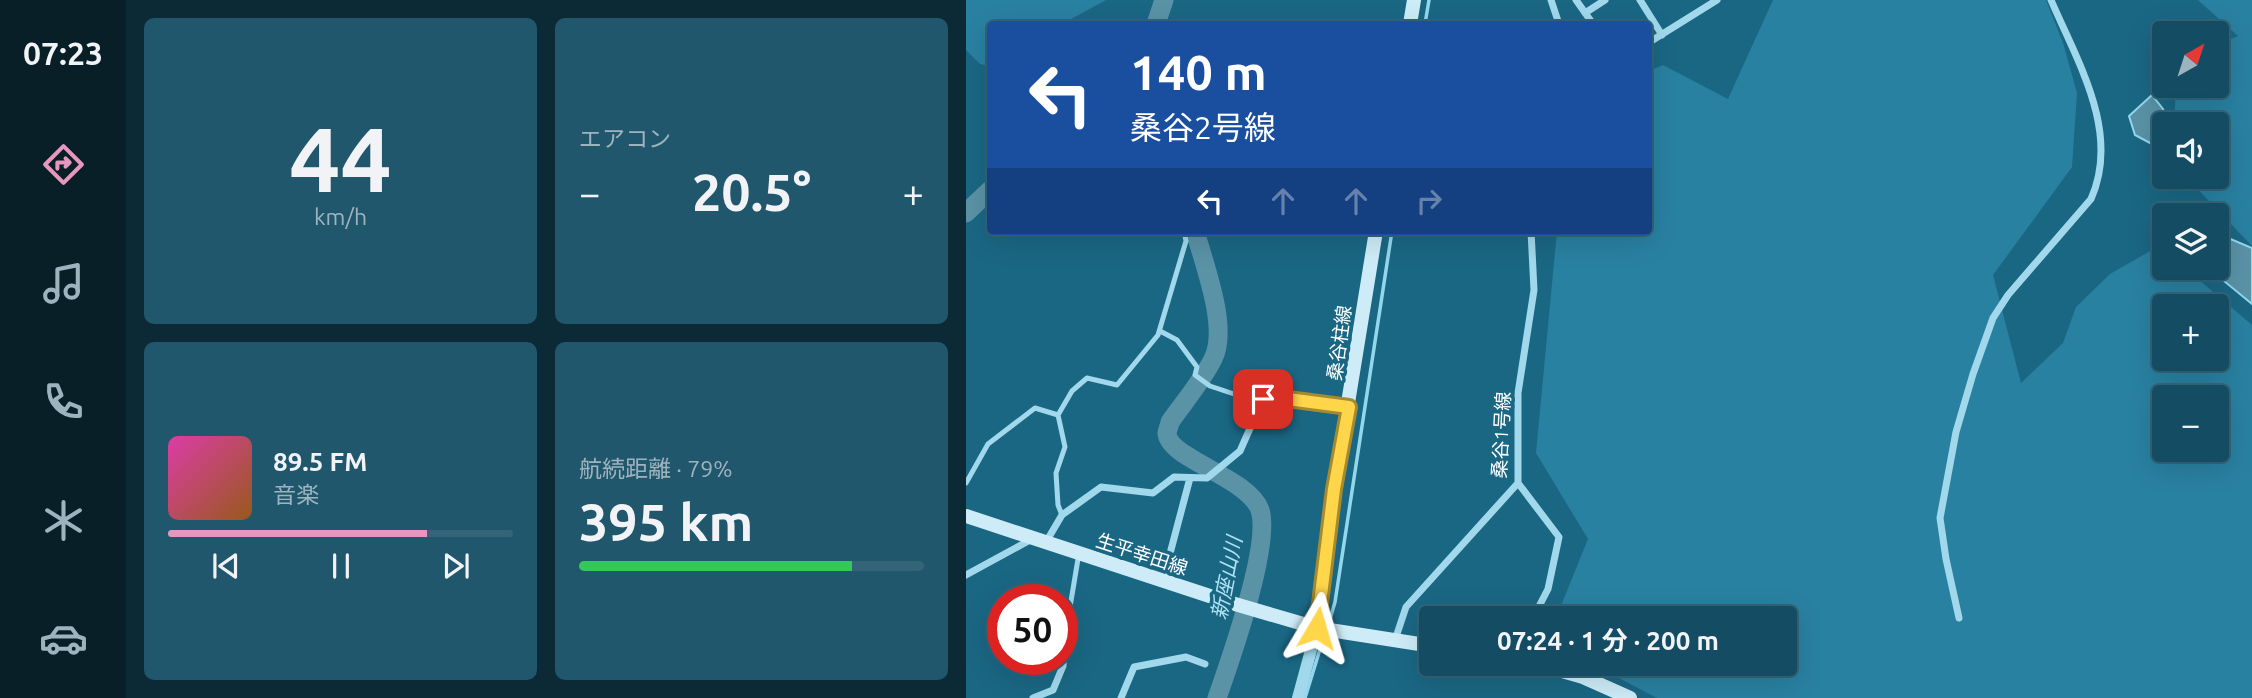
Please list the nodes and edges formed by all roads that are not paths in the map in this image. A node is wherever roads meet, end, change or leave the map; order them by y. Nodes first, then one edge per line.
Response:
1 (1414, 0) edge
2 (1550, 0) edge
3 (1576, 0) edge
4 (1605, 0) edge
5 (1640, 0) edge
6 (2051, 0) edge
7 (1712, 1) edge
8 (1585, 13) junction
9 (1410, 21) edge
10 (1558, 21) edge
11 (1591, 21) edge
12 (1662, 34) junction
13 (1652, 40) edge
14 (1185, 235) edge
15 (1375, 235) edge
16 (1531, 235) edge
17 (1160, 331) junction
18 (1261, 403) junction
19 (1349, 407) junction
20 (1058, 415) junction
21 (1190, 478) junction
22 (966, 483) edge
23 (1518, 483) junction
24 (1062, 515) junction
25 (966, 516) edge
26 (1039, 540) junction
27 (1079, 553) junction
28 (966, 575) edge
29 (1163, 581) junction
30 (1073, 584) edge
31 (1539, 606) edge
32 (1959, 618) dead end
33 (1317, 628) junction
34 (1395, 640) junction
35 (1419, 644) edge
36 (1205, 664) dead end
37 (1059, 675) edge
38 (1580, 676) edge
39 (1033, 698) edge
40 (1121, 698) edge
41 (1298, 698) edge
42 (1630, 698) edge

1 - 9 main road
2 - 10 street
3 - 8 street
4 - 8 street
5 - 12 street
6 - 32 street
7 - 12 street
8 - 11 street
12 - 13 street
14 - 17 lane
15 - 19 main road, 桑谷柱線
16 - 23 street, 桑谷1号線
17 - 18 lane
17 - 20 lane
18 - 19 street
18 - 21 street
19 - 33 main road, 桑谷柱線
20 - 22 lane
20 - 24 lane
21 - 24 street
21 - 29 street
23 - 31 street
23 - 34 street, 桑谷1号線
24 - 26 street
25 - 26 main road, 生平幸田線
26 - 27 main road, 生平幸田線
26 - 28 street
27 - 29 main road, 生平幸田線
27 - 30 lane
29 - 33 main road, 生平幸田線
33 - 34 main road, 生平幸田線
33 - 41 street
34 - 35 main road, 生平幸田線
36 - 40 street
37 - 39 street
38 - 42 main road

